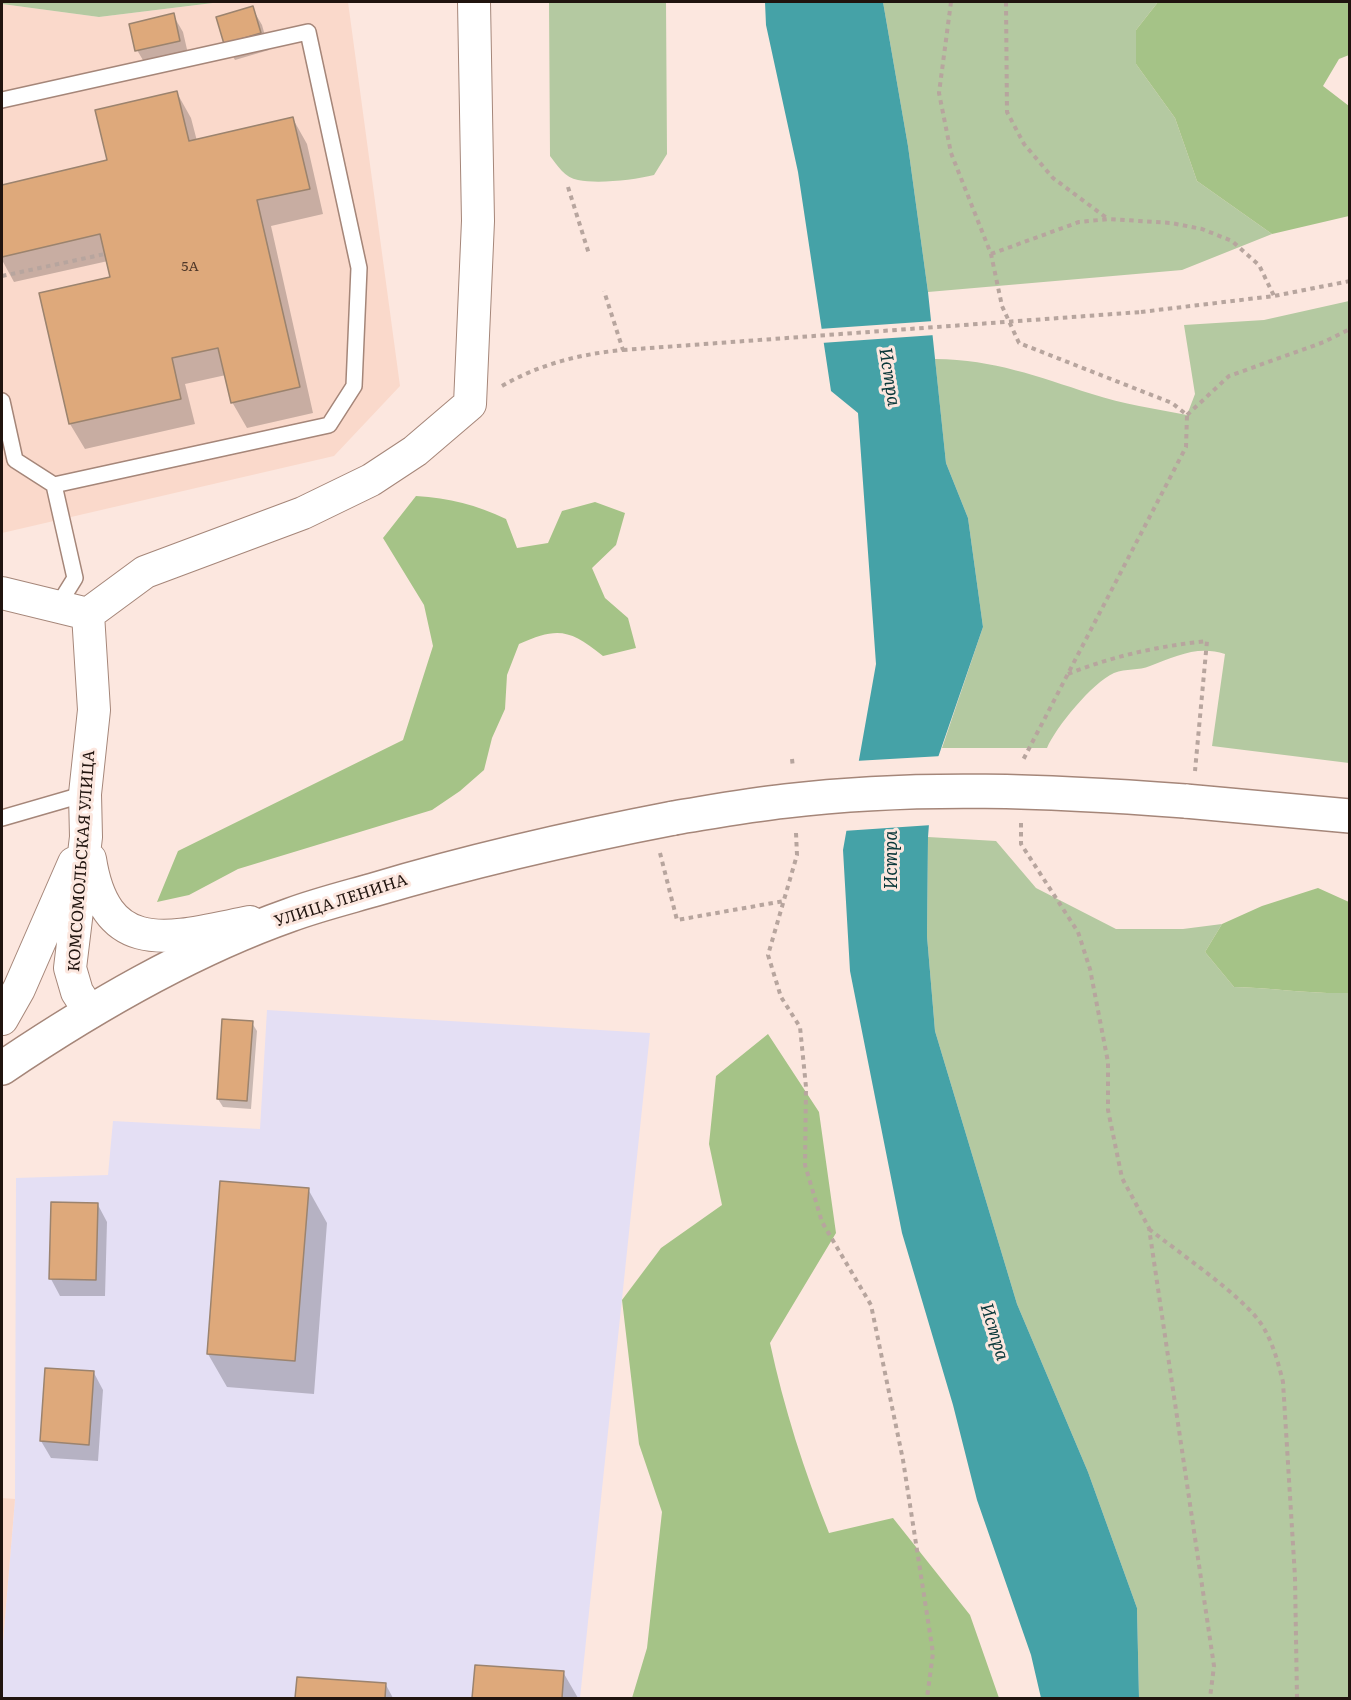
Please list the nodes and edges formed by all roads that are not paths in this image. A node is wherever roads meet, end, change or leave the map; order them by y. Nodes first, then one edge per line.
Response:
1 (474, 2) edge
2 (2, 100) edge
3 (2, 400) edge
4 (54, 485) junction
5 (2, 593) edge
6 (57, 607) junction
7 (88, 614) junction
8 (86, 794) junction
9 (1350, 816) edge
10 (2, 818) edge
11 (86, 837) junction
12 (290, 915) junction
13 (90, 1012) junction
14 (2, 1019) edge
15 (2, 1068) edge

1 - 7 street
2 - 4 lane
3 - 4 lane
4 - 6 lane
5 - 6 street
6 - 7 street
7 - 8 street, КОМСОМОЛЬСКАЯ УЛИЦА
8 - 10 lane
8 - 11 street, КОМСОМОЛЬСКАЯ УЛИЦА
9 - 12 main road, УЛИЦА ЛЕНИНА, bridge
11 - 12 street
11 - 13 street, КОМСОМОЛЬСКАЯ УЛИЦА
11 - 14 street
12 - 13 main road, УЛИЦА ЛЕНИНА
13 - 15 main road, УЛИЦА ЛЕНИНА

